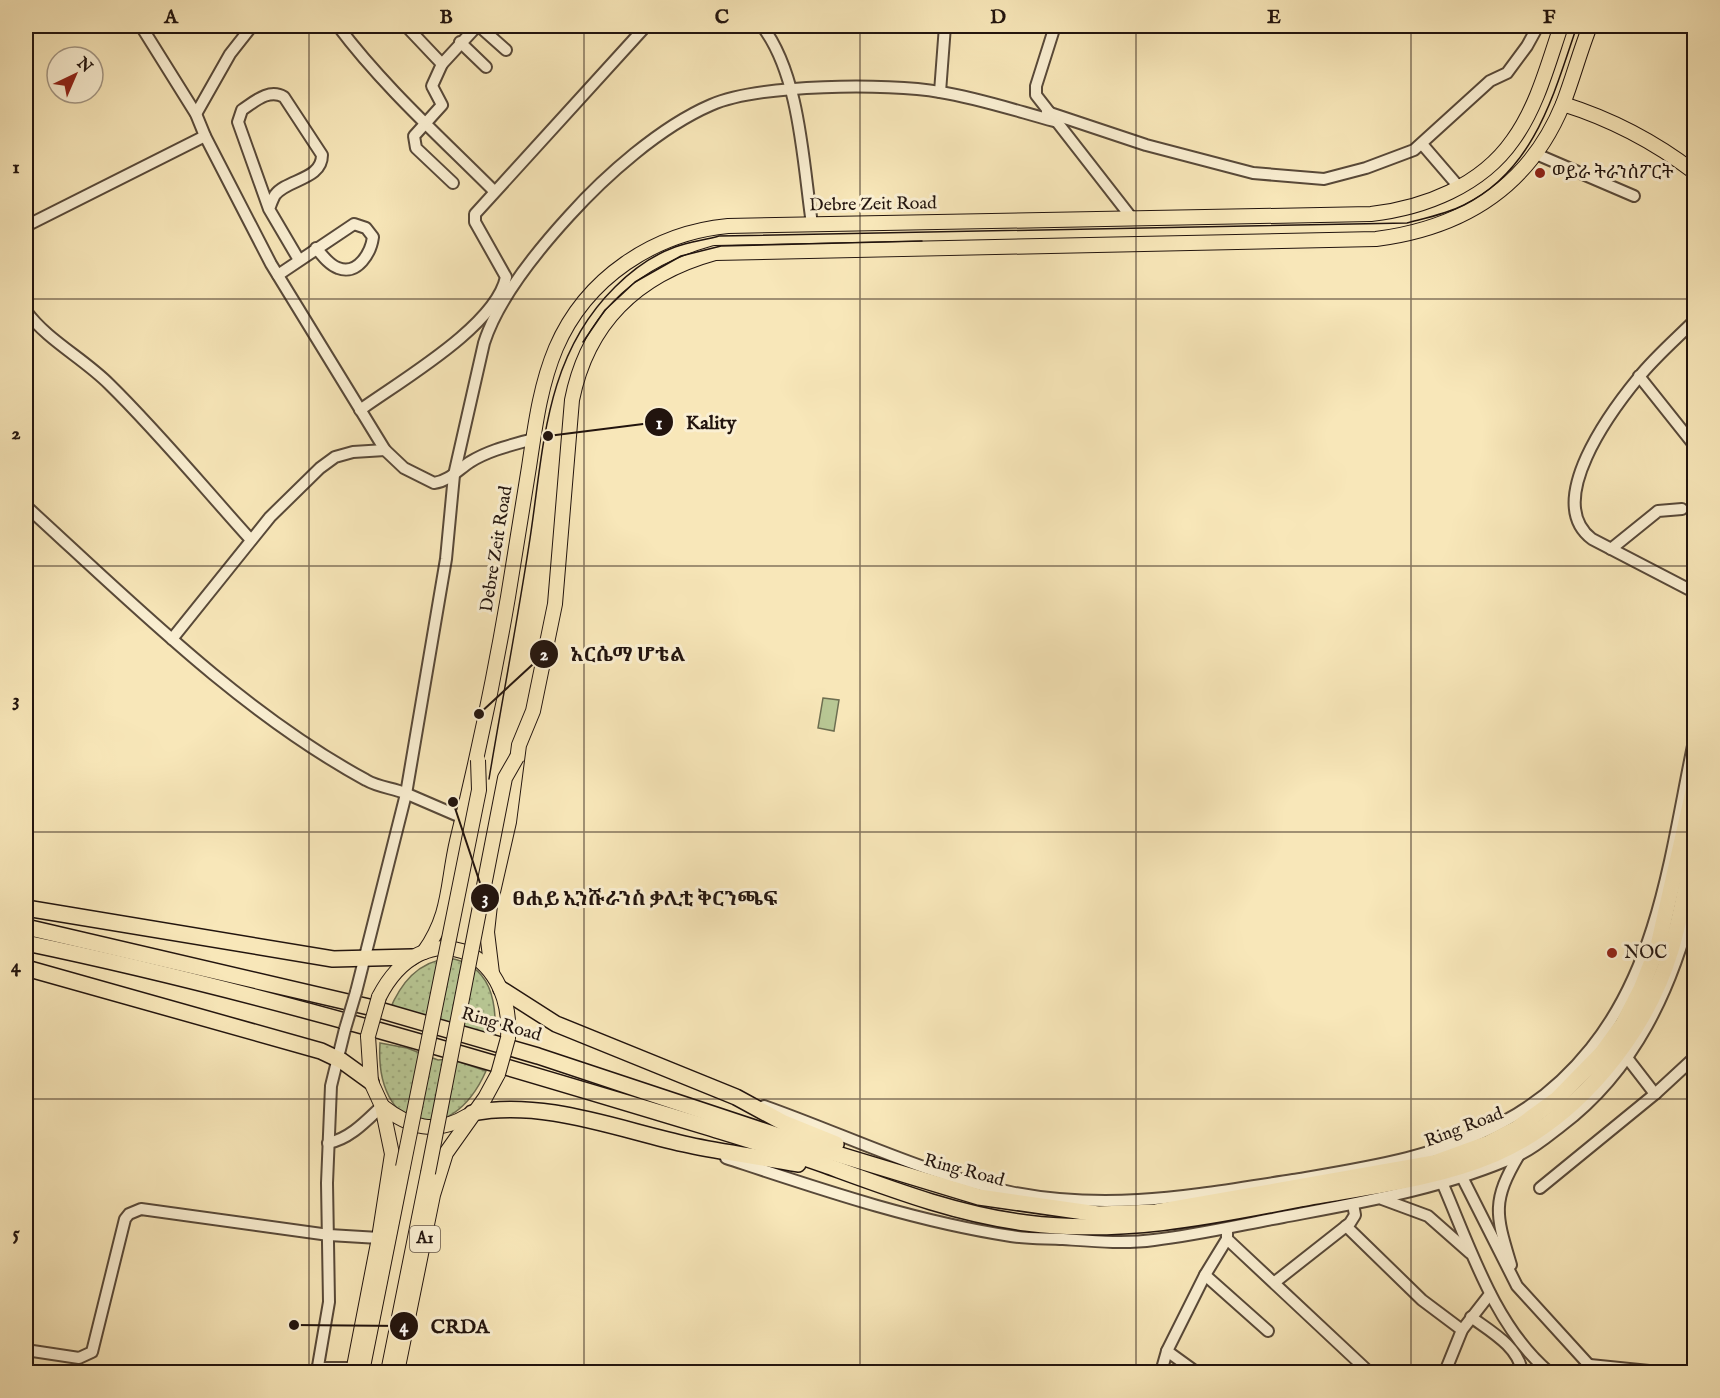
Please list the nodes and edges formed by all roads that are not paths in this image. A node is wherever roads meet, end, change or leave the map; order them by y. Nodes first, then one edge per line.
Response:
1 (141, 26) edge
2 (252, 26) edge
3 (338, 26) edge
4 (406, 26) edge
5 (478, 26) edge
6 (646, 26) edge
7 (762, 26) edge
8 (945, 26) edge
9 (1054, 26) edge
10 (1538, 26) edge
11 (1561, 26) edge
12 (1590, 26) edge
13 (460, 42) junction
14 (506, 50) dead end
15 (442, 64) junction
16 (486, 67) dead end
17 (792, 89) junction
18 (940, 92) junction
19 (1563, 104) junction
20 (196, 114) junction
21 (1051, 116) junction
22 (425, 122) junction
23 (205, 136) junction
24 (1422, 144) junction
25 (1536, 154) junction
26 (1695, 172) edge
27 (453, 183) dead end
28 (1459, 188) junction
29 (494, 191) junction
30 (1634, 196) dead end
31 (270, 208) junction
32 (1131, 217) junction
33 (812, 224) junction
34 (26, 226) edge
35 (316, 249) junction
36 (299, 260) junction
37 (278, 275) junction
38 (26, 311) edge
39 (1695, 321) edge
40 (33, 322) junction
41 (489, 325) junction
42 (475, 327) junction
43 (26, 331) edge
44 (1639, 376) junction
45 (360, 410) junction
46 (533, 439) junction
47 (1695, 445) edge
48 (385, 450) junction
49 (454, 474) junction
50 (27, 507) dead end
51 (1682, 509) dead end
52 (251, 540) junction
53 (1611, 549) junction
54 (1695, 592) edge
55 (172, 639) junction
56 (1695, 741) edge
57 (517, 757) junction
58 (478, 760) junction
59 (1695, 787) edge
60 (406, 794) junction
61 (463, 818) junction
62 (1695, 848) edge
63 (1695, 901) edge
64 (26, 908) edge
65 (26, 927) edge
66 (26, 943) edge
67 (418, 955) junction
68 (364, 960) junction
69 (26, 968) edge
70 (492, 973) junction
71 (501, 989) junction
72 (338, 1058) junction
73 (1695, 1058) edge
74 (1628, 1059) junction
75 (371, 1082) junction
76 (1655, 1094) junction
77 (736, 1097) junction
78 (382, 1106) junction
79 (472, 1113) junction
80 (328, 1143) junction
81 (690, 1146) junction
82 (1519, 1155) junction
83 (1458, 1166) junction
84 (1438, 1173) junction
85 (907, 1175) junction
86 (857, 1176) junction
87 (1540, 1188) dead end
88 (1382, 1199) junction
89 (1353, 1204) junction
90 (1346, 1226) junction
91 (1227, 1233) junction
92 (329, 1235) junction
93 (379, 1239) junction
94 (1474, 1256) junction
95 (1205, 1275) junction
96 (1275, 1282) junction
97 (1517, 1286) junction
98 (1490, 1294) junction
99 (1471, 1317) junction
100 (1462, 1330) junction
101 (1268, 1331) dead end
102 (26, 1350) edge
103 (1167, 1351) junction
104 (1529, 1356) junction
105 (1589, 1365) junction
106 (1522, 1369) edge
107 (317, 1370) edge
108 (356, 1371) edge
109 (388, 1372) edge
110 (397, 1372) edge
111 (1161, 1372) edge
112 (1196, 1372) edge
113 (1369, 1372) edge
114 (1445, 1372) edge
115 (1549, 1372) edge
116 (1599, 1372) edge
117 (1659, 1372) edge

1 - 20 street
2 - 20 street
3 - 22 street
4 - 15 street
5 - 13 street
5 - 14 street
6 - 29 street
7 - 17 street
8 - 18 street
9 - 21 street
10 - 24 street
11 - 28 main road, Debre Zeit Road
12 - 19 main road
13 - 15 street
13 - 16 street
15 - 22 street
17 - 18 street
17 - 33 street
17 - 41 street
18 - 21 street
19 - 25 main road
19 - 26 main road
20 - 23 street
21 - 24 street
21 - 32 street
22 - 27 street
22 - 29 street
23 - 34 street
23 - 37 street
24 - 28 street
25 - 30 street
25 - 57 main road
28 - 32 main road, Debre Zeit Road
29 - 42 street
31 - 31 street
31 - 36 street
32 - 33 main road, Debre Zeit Road
33 - 46 main road, Debre Zeit Road
35 - 35 street
35 - 36 street
36 - 37 street
37 - 45 street
38 - 40 street
39 - 44 street
40 - 43 street
40 - 52 street
41 - 42 street
41 - 49 street
42 - 45 street
44 - 47 street
44 - 53 street
45 - 48 street
46 - 49 street
46 - 58 main road, Debre Zeit Road
48 - 49 street
48 - 52 street
49 - 60 street
50 - 55 street
51 - 53 street
52 - 55 street
53 - 54 street
55 - 60 street
56 - 77 street
57 - 70 main road
57 - 109 main road, bridge
58 - 61 main road
58 - 108 main road, bridge
59 - 83 highway, Ring Road
60 - 61 street
60 - 68 street
61 - 67 main road
62 - 83 highway, Ring Road
63 - 74 street
64 - 68 highway
65 - 85 highway, Ring Road
66 - 86 highway, Ring Road
67 - 68 highway
67 - 70 main road
67 - 75 main road, bridge
68 - 72 street, bridge
69 - 72 highway
70 - 71 main road
71 - 77 highway
71 - 79 main road, A1, bridge
72 - 75 highway
72 - 80 street
73 - 76 street
74 - 76 street
74 - 82 street
75 - 78 main road
76 - 87 street
77 - 85 highway
78 - 79 main road, A1
78 - 80 street
78 - 93 main road
79 - 81 highway
79 - 110 main road, A1
80 - 92 street
81 - 86 highway
81 - 91 street
82 - 83 street
82 - 97 street
83 - 84 highway, Ring Road
83 - 84 street
83 - 97 street
84 - 85 highway, Ring Road
84 - 86 highway, Ring Road
84 - 88 street
84 - 94 street
88 - 89 street
88 - 94 street
89 - 90 street
89 - 91 street
90 - 96 street
90 - 100 street
91 - 95 street
91 - 96 street
92 - 93 street
92 - 102 street
92 - 107 street
93 - 108 main road
94 - 98 street
95 - 101 street
95 - 103 street
96 - 113 street
97 - 105 street
98 - 99 street
98 - 104 street
99 - 100 street
99 - 106 street
100 - 114 street
103 - 111 street
103 - 112 street
104 - 106 street
104 - 115 street
105 - 116 street
105 - 117 street
107 - 108 street

